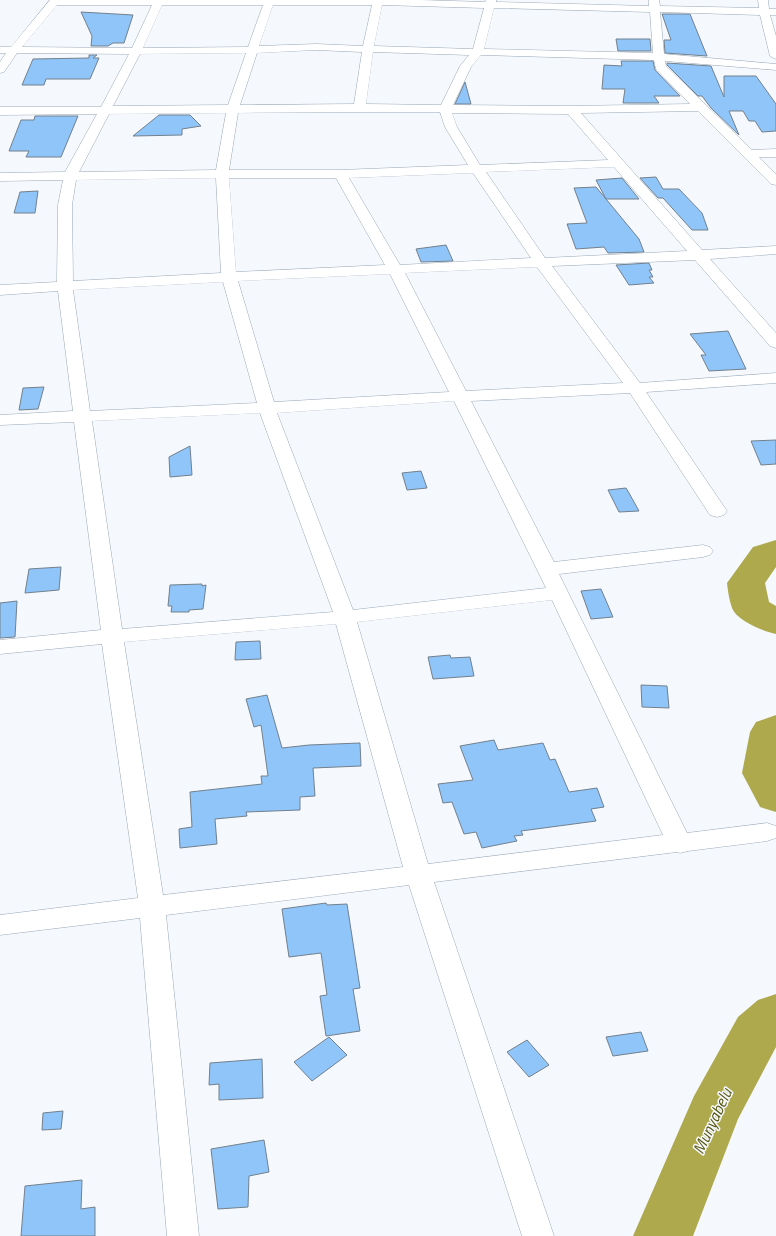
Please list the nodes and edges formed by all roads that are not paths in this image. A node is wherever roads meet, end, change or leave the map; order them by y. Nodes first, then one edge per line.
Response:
1 (763, 0) edge
2 (55, 1) edge
3 (159, 1) edge
4 (269, 1) edge
5 (378, 1) edge
6 (491, 2) edge
7 (580, 3) edge
8 (654, 4) edge
9 (764, 11) junction
10 (776, 12) edge
11 (368, 48) junction
12 (0, 50) edge
13 (14, 50) junction
14 (252, 50) junction
15 (136, 51) junction
16 (478, 52) junction
17 (776, 56) edge
18 (659, 57) junction
19 (776, 67) edge
20 (0, 70) edge
21 (700, 107) junction
22 (359, 108) junction
23 (445, 109) junction
24 (232, 110) junction
25 (571, 110) junction
26 (0, 111) edge
27 (104, 111) junction
28 (776, 153) edge
29 (749, 154) junction
30 (618, 163) junction
31 (476, 168) junction
32 (222, 174) junction
33 (340, 174) junction
34 (70, 176) junction
35 (0, 177) edge
36 (776, 181) edge
37 (776, 250) edge
38 (700, 255) junction
39 (541, 262) junction
40 (395, 269) junction
41 (229, 277) junction
42 (65, 287) junction
43 (0, 290) edge
44 (776, 343) edge
45 (776, 378) edge
46 (635, 388) junction
47 (460, 396) junction
48 (268, 408) junction
49 (83, 415) junction
50 (0, 420) edge
51 (718, 511) dead end
52 (702, 551) dead end
53 (547, 569) junction
54 (559, 593) junction
55 (345, 617) junction
56 (112, 636) junction
57 (0, 647) edge
58 (768, 832) dead end
59 (680, 844) junction
60 (418, 873) junction
61 (152, 906) junction
62 (0, 925) edge
63 (183, 1236) edge
64 (538, 1236) edge

1 - 9 street
2 - 3 street
2 - 13 street
3 - 4 street
3 - 15 street
4 - 5 street
4 - 14 street
5 - 6 street
5 - 11 street
6 - 7 street
6 - 16 street
7 - 8 street
8 - 9 street
8 - 18 street
9 - 10 street
9 - 17 street
11 - 14 street
11 - 16 street
11 - 22 street
12 - 13 street
13 - 15 street
13 - 20 street
14 - 15 street
14 - 24 street
15 - 27 street
16 - 18 street
16 - 23 street
18 - 19 street
18 - 21 street
21 - 25 street
21 - 29 street
22 - 23 street
22 - 24 street
23 - 25 street
23 - 31 street
24 - 27 street
24 - 32 street
25 - 30 street
26 - 27 street
27 - 34 street
28 - 29 street
29 - 36 street
30 - 31 street
30 - 38 street
31 - 33 street
31 - 39 street
32 - 33 street
32 - 34 street
32 - 41 street
33 - 40 street
34 - 35 street
34 - 42 street
37 - 38 street
38 - 39 street
38 - 44 street
39 - 40 street
39 - 46 street
40 - 41 street
40 - 47 street
41 - 42 street
41 - 48 street
42 - 43 street
42 - 49 street
45 - 46 street
46 - 47 street
46 - 51 street
47 - 48 street
47 - 53 street
48 - 49 street
48 - 55 street
49 - 50 street
49 - 56 street
52 - 53 street
53 - 54 street
54 - 55 street
54 - 59 street
55 - 56 street
55 - 60 street
56 - 57 street
56 - 61 street
58 - 59 street
59 - 60 street
60 - 61 street
60 - 64 street
61 - 62 street
61 - 63 street

